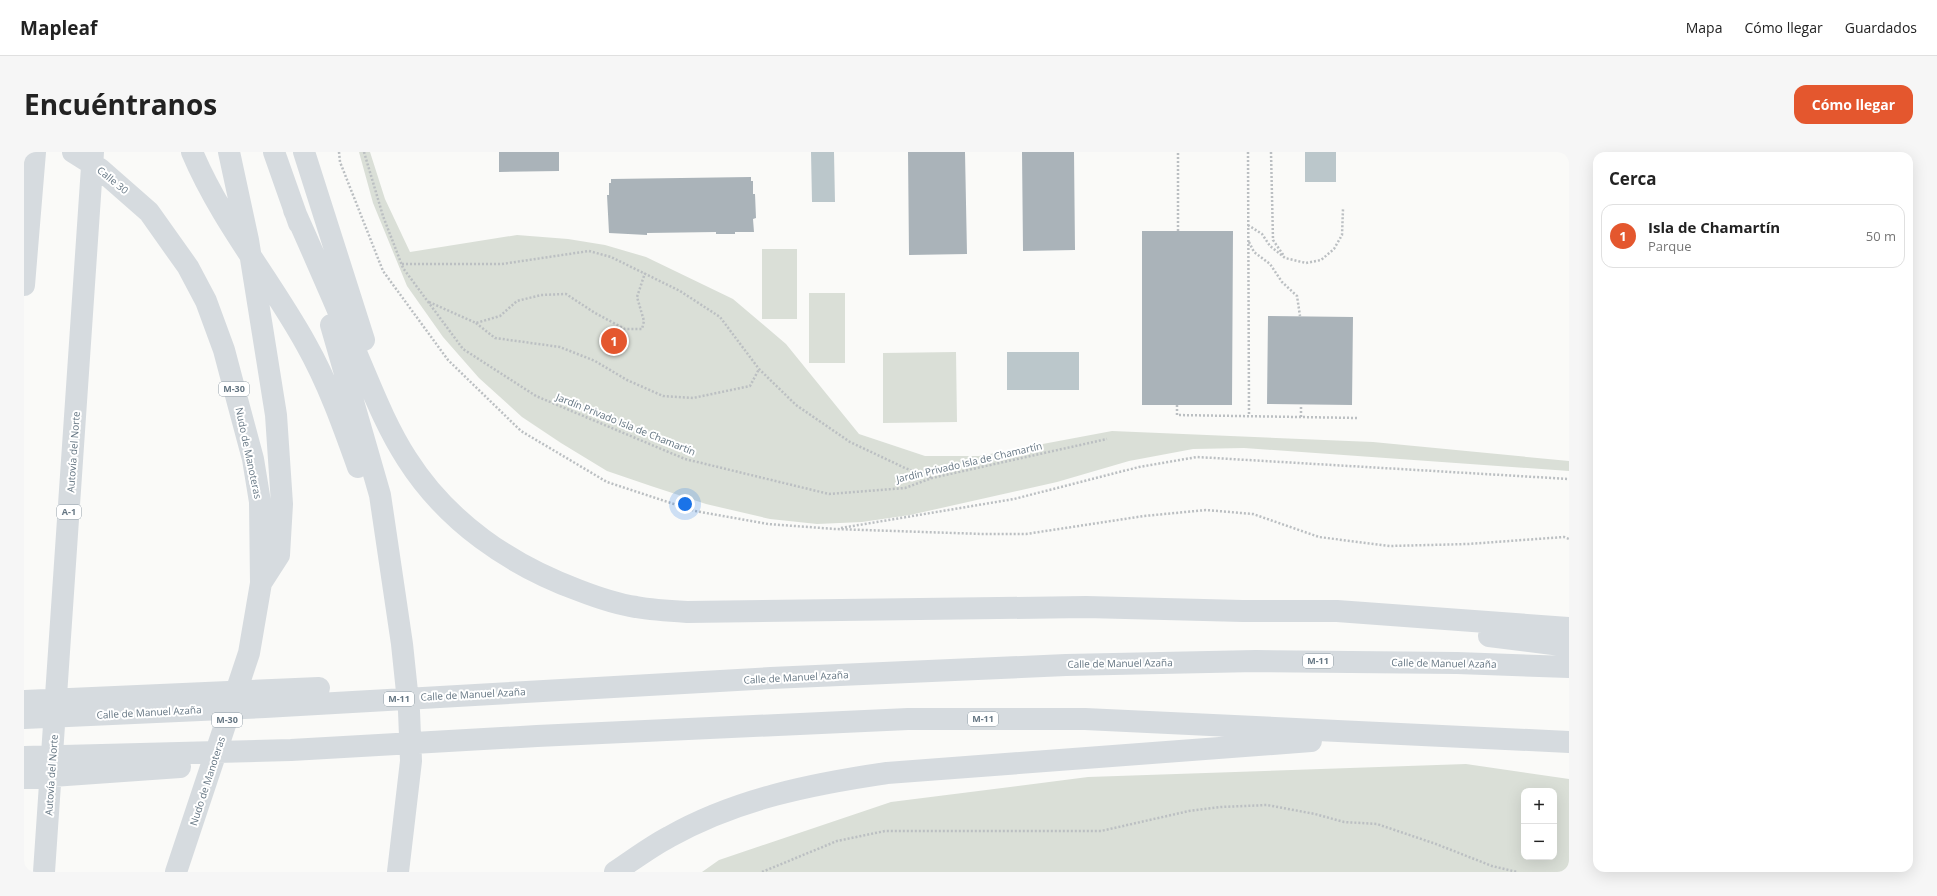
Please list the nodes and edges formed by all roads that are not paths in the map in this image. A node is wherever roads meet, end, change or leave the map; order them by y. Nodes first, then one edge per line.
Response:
1 (35, 152) edge
2 (73, 152) edge
3 (93, 152) edge
4 (192, 152) edge
5 (229, 152) edge
6 (274, 152) edge
7 (304, 152) edge
8 (294, 210) junction
9 (149, 212) joint
10 (24, 285) edge
11 (436, 496) junction
12 (261, 583) junction
13 (1243, 611) junction
14 (1569, 628) edge
15 (402, 644) junction
16 (1569, 646) edge
17 (1569, 667) edge
18 (534, 690) junction
19 (24, 701) edge
20 (24, 718) edge
21 (1428, 734) junction
22 (1569, 742) edge
23 (291, 750) junction
24 (24, 757) edge
25 (24, 778) edge
26 (44, 872) edge
27 (176, 872) edge
28 (398, 872) edge
29 (615, 872) edge

1 - 10 highway
2 - 9 highway, Calle 30 / M-30
3 - 26 highway, Autovía del Norte / A-1
4 - 15 highway
5 - 12 highway
6 - 8 highway
7 - 11 highway
8 - 11 highway
8 - 15 highway
9 - 12 highway, Nudo de Manoteras / M-30
11 - 13 highway
12 - 27 highway, Nudo de Manoteras / M-30
13 - 14 highway
13 - 16 highway
15 - 28 highway
17 - 18 highway, Calle de Manuel Azaña / M-11
18 - 19 highway
18 - 20 highway, Calle de Manuel Azaña / M-11
21 - 22 highway, M-11
21 - 23 highway, M-11
21 - 29 highway
23 - 24 highway, M-11
23 - 25 highway

